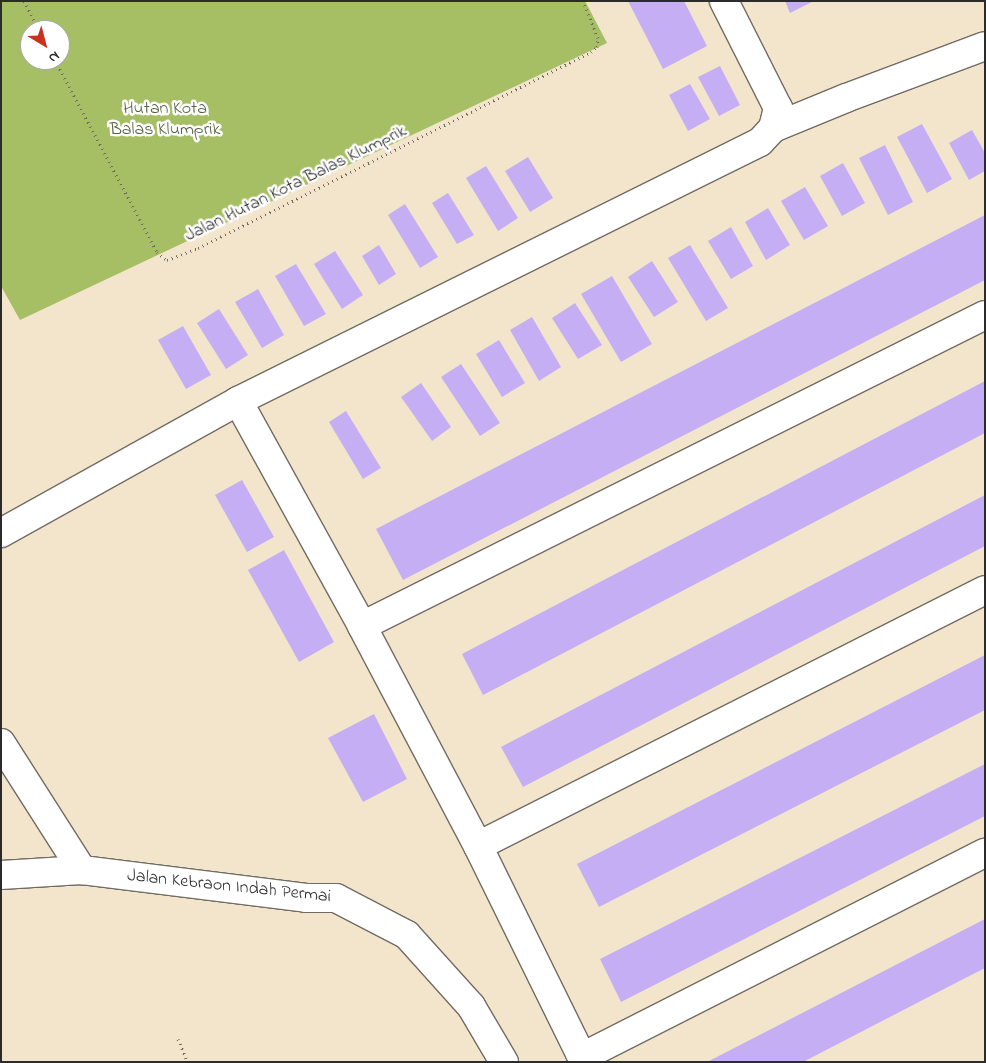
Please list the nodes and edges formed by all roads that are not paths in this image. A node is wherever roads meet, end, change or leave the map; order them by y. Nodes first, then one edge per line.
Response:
1 (724, 1) edge
2 (985, 46) edge
3 (774, 128) junction
4 (985, 315) edge
5 (238, 401) junction
6 (1, 533) edge
7 (985, 590) edge
8 (362, 626) junction
9 (1, 743) edge
10 (478, 846) junction
11 (985, 853) edge
12 (82, 870) junction
13 (1, 875) edge
14 (504, 1062) edge

1 - 3 street
2 - 3 street
3 - 5 street
4 - 8 street
5 - 6 street
5 - 8 street
7 - 10 street
8 - 10 street
9 - 12 street
10 - 11 street
12 - 13 street, Jalan Kebraon Indah Permai
12 - 14 street, Jalan Kebraon Indah Permai

